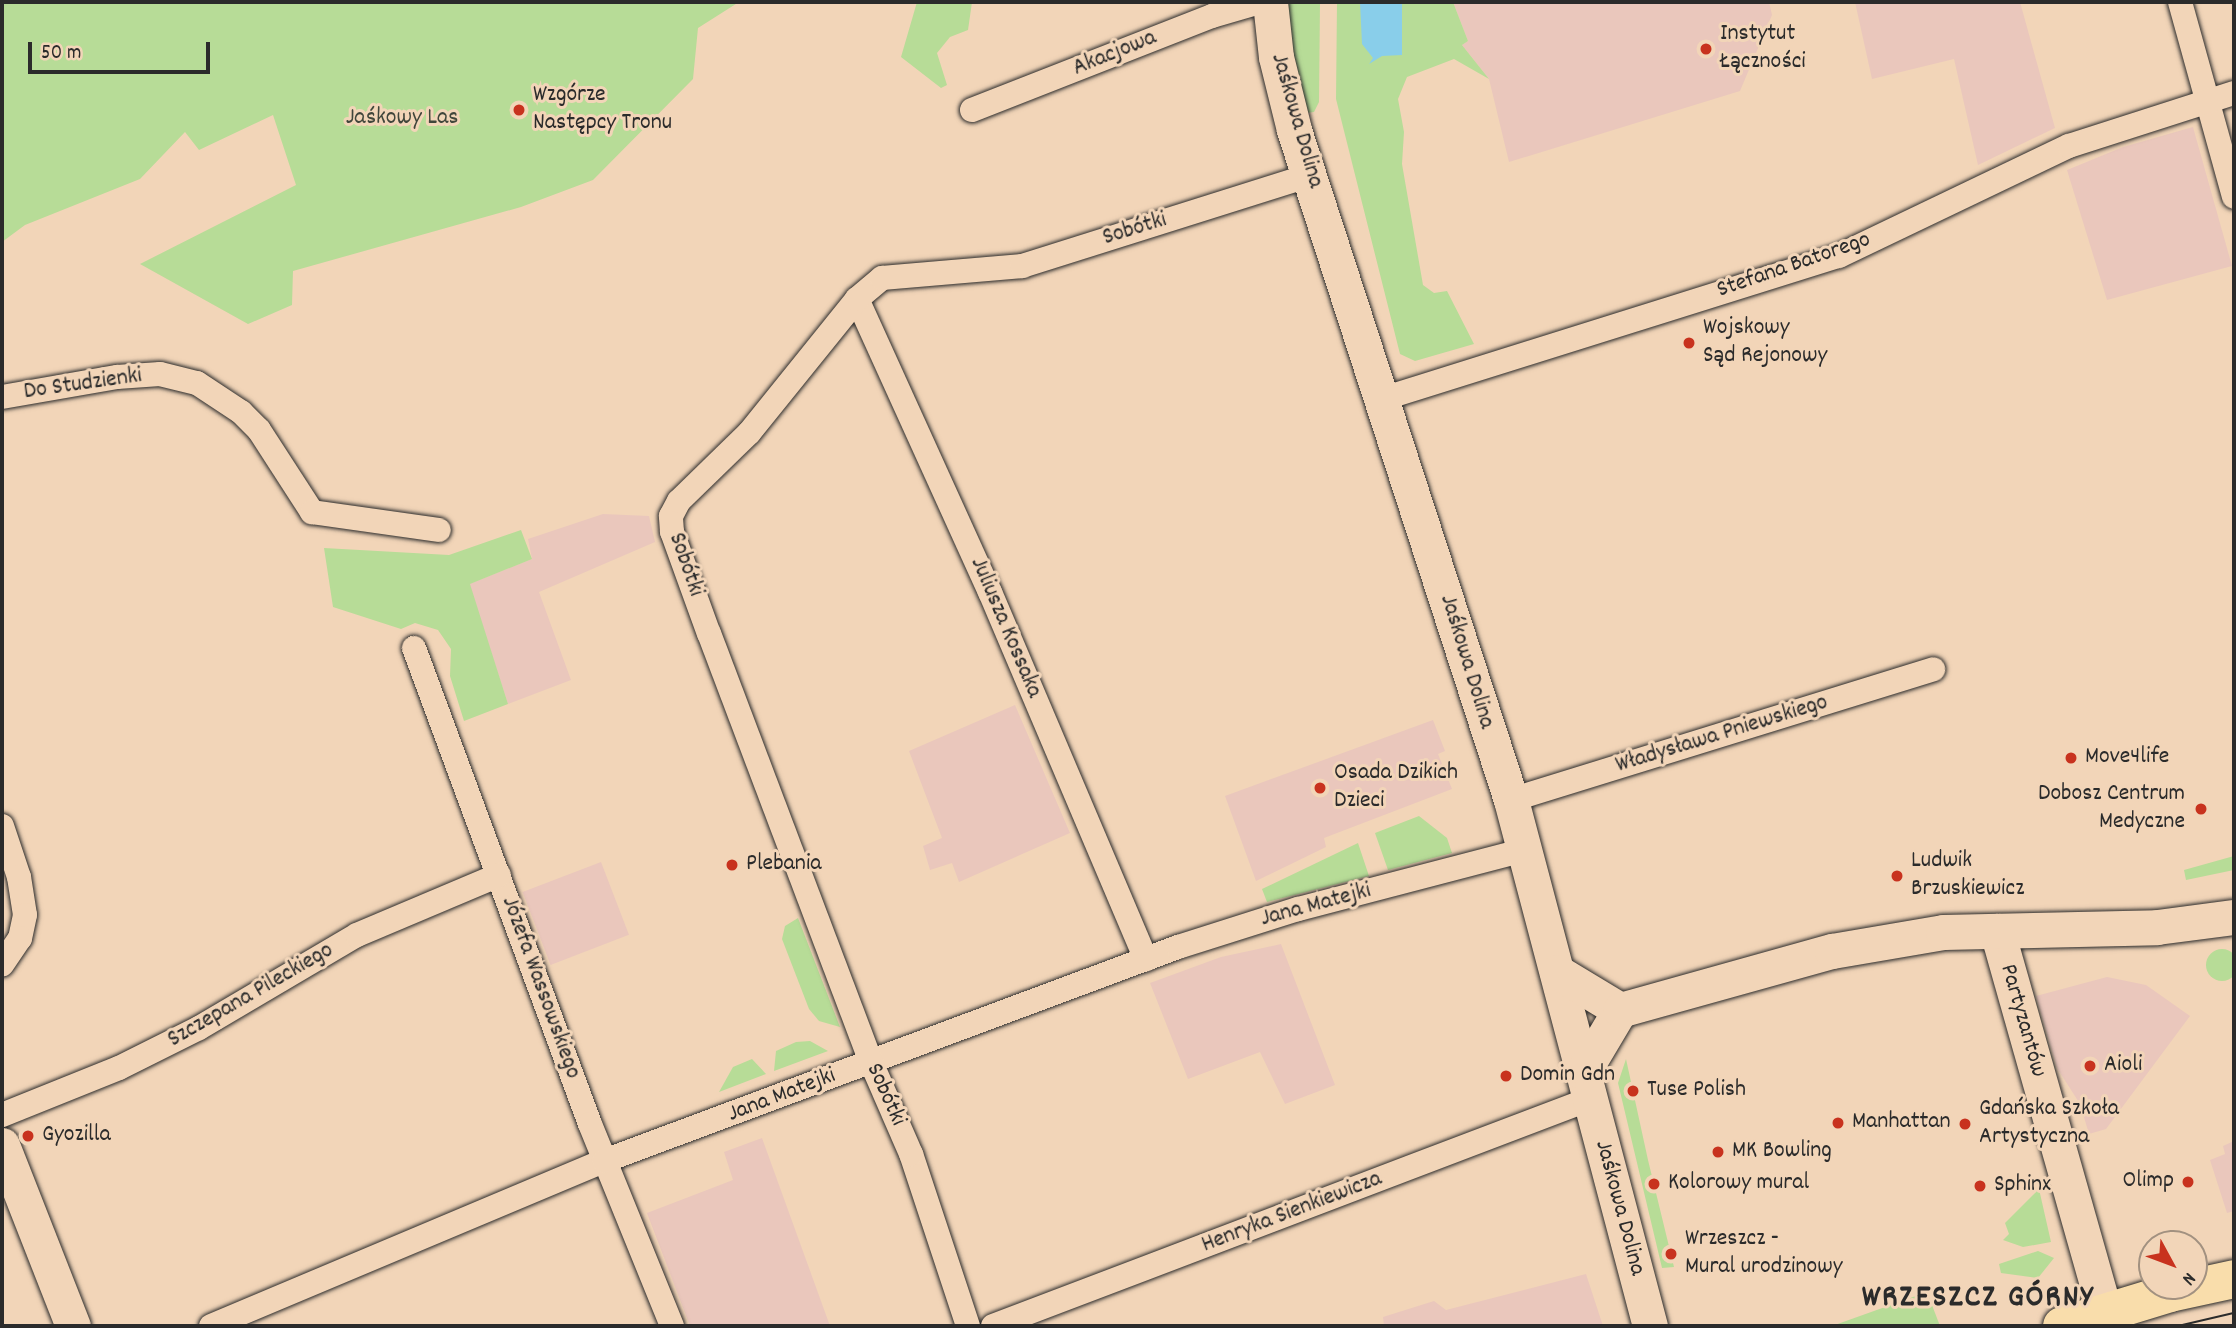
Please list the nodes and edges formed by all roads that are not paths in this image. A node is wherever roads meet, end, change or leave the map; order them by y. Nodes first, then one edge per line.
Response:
1 (1260, 2) edge
2 (1270, 2) edge
3 (2180, 2) edge
4 (2234, 93) edge
5 (2209, 100) junction
6 (972, 110) dead end
7 (1310, 175) junction
8 (2234, 197) edge
9 (857, 299) junction
10 (2, 397) edge
11 (1382, 399) junction
12 (439, 530) dead end
13 (414, 648) dead end
14 (1933, 669) dead end
15 (1511, 800) junction
16 (2, 826) edge
17 (1525, 850) junction
18 (499, 876) junction
19 (2234, 917) edge
20 (1997, 931) junction
21 (1146, 959) junction
22 (2, 965) edge
23 (1557, 972) junction
24 (1619, 1010) junction
25 (871, 1062) junction
26 (1587, 1086) junction
27 (2, 1115) edge
28 (2, 1145) edge
29 (604, 1161) junction
30 (2234, 1279) edge
31 (2106, 1319) edge
32 (73, 1326) edge
33 (211, 1326) edge
34 (672, 1326) edge
35 (968, 1326) edge
36 (993, 1326) edge
37 (1650, 1326) edge
38 (2062, 1326) edge

1 - 6 street, Akacjowa
2 - 7 street, Jaśkowa Dolina
3 - 5 street
4 - 5 street, Stefana Batorego
5 - 8 street
5 - 11 street, Stefana Batorego
7 - 9 street, Sobótki
7 - 11 street, Jaśkowa Dolina
9 - 21 street, Juliusza Kossaka
9 - 25 street, Sobótki
10 - 12 street, Do Studzienki
11 - 15 street, Jaśkowa Dolina
13 - 18 street, Józefa Wassowskiego
14 - 15 street, Władysława Pniewskiego
15 - 17 street, Jaśkowa Dolina
16 - 22 street
17 - 21 street, Jana Matejki
17 - 23 street, Jaśkowa Dolina
18 - 27 street, Szczepana Pileckiego
18 - 29 street, Józefa Wassowskiego
19 - 20 street, Partyzantów
20 - 24 street, Partyzantów
20 - 31 street, Partyzantów
21 - 25 street, Jana Matejki
23 - 24 street
23 - 26 street, Jaśkowa Dolina
24 - 26 street
25 - 29 street, Jana Matejki
25 - 35 street, Sobótki
26 - 36 street, Henryka Sienkiewicza
26 - 37 street, Jaśkowa Dolina
28 - 32 street
29 - 33 street, Jana Matejki
29 - 34 street, Józefa Wassowskiego
30 - 31 main road
31 - 38 main road

